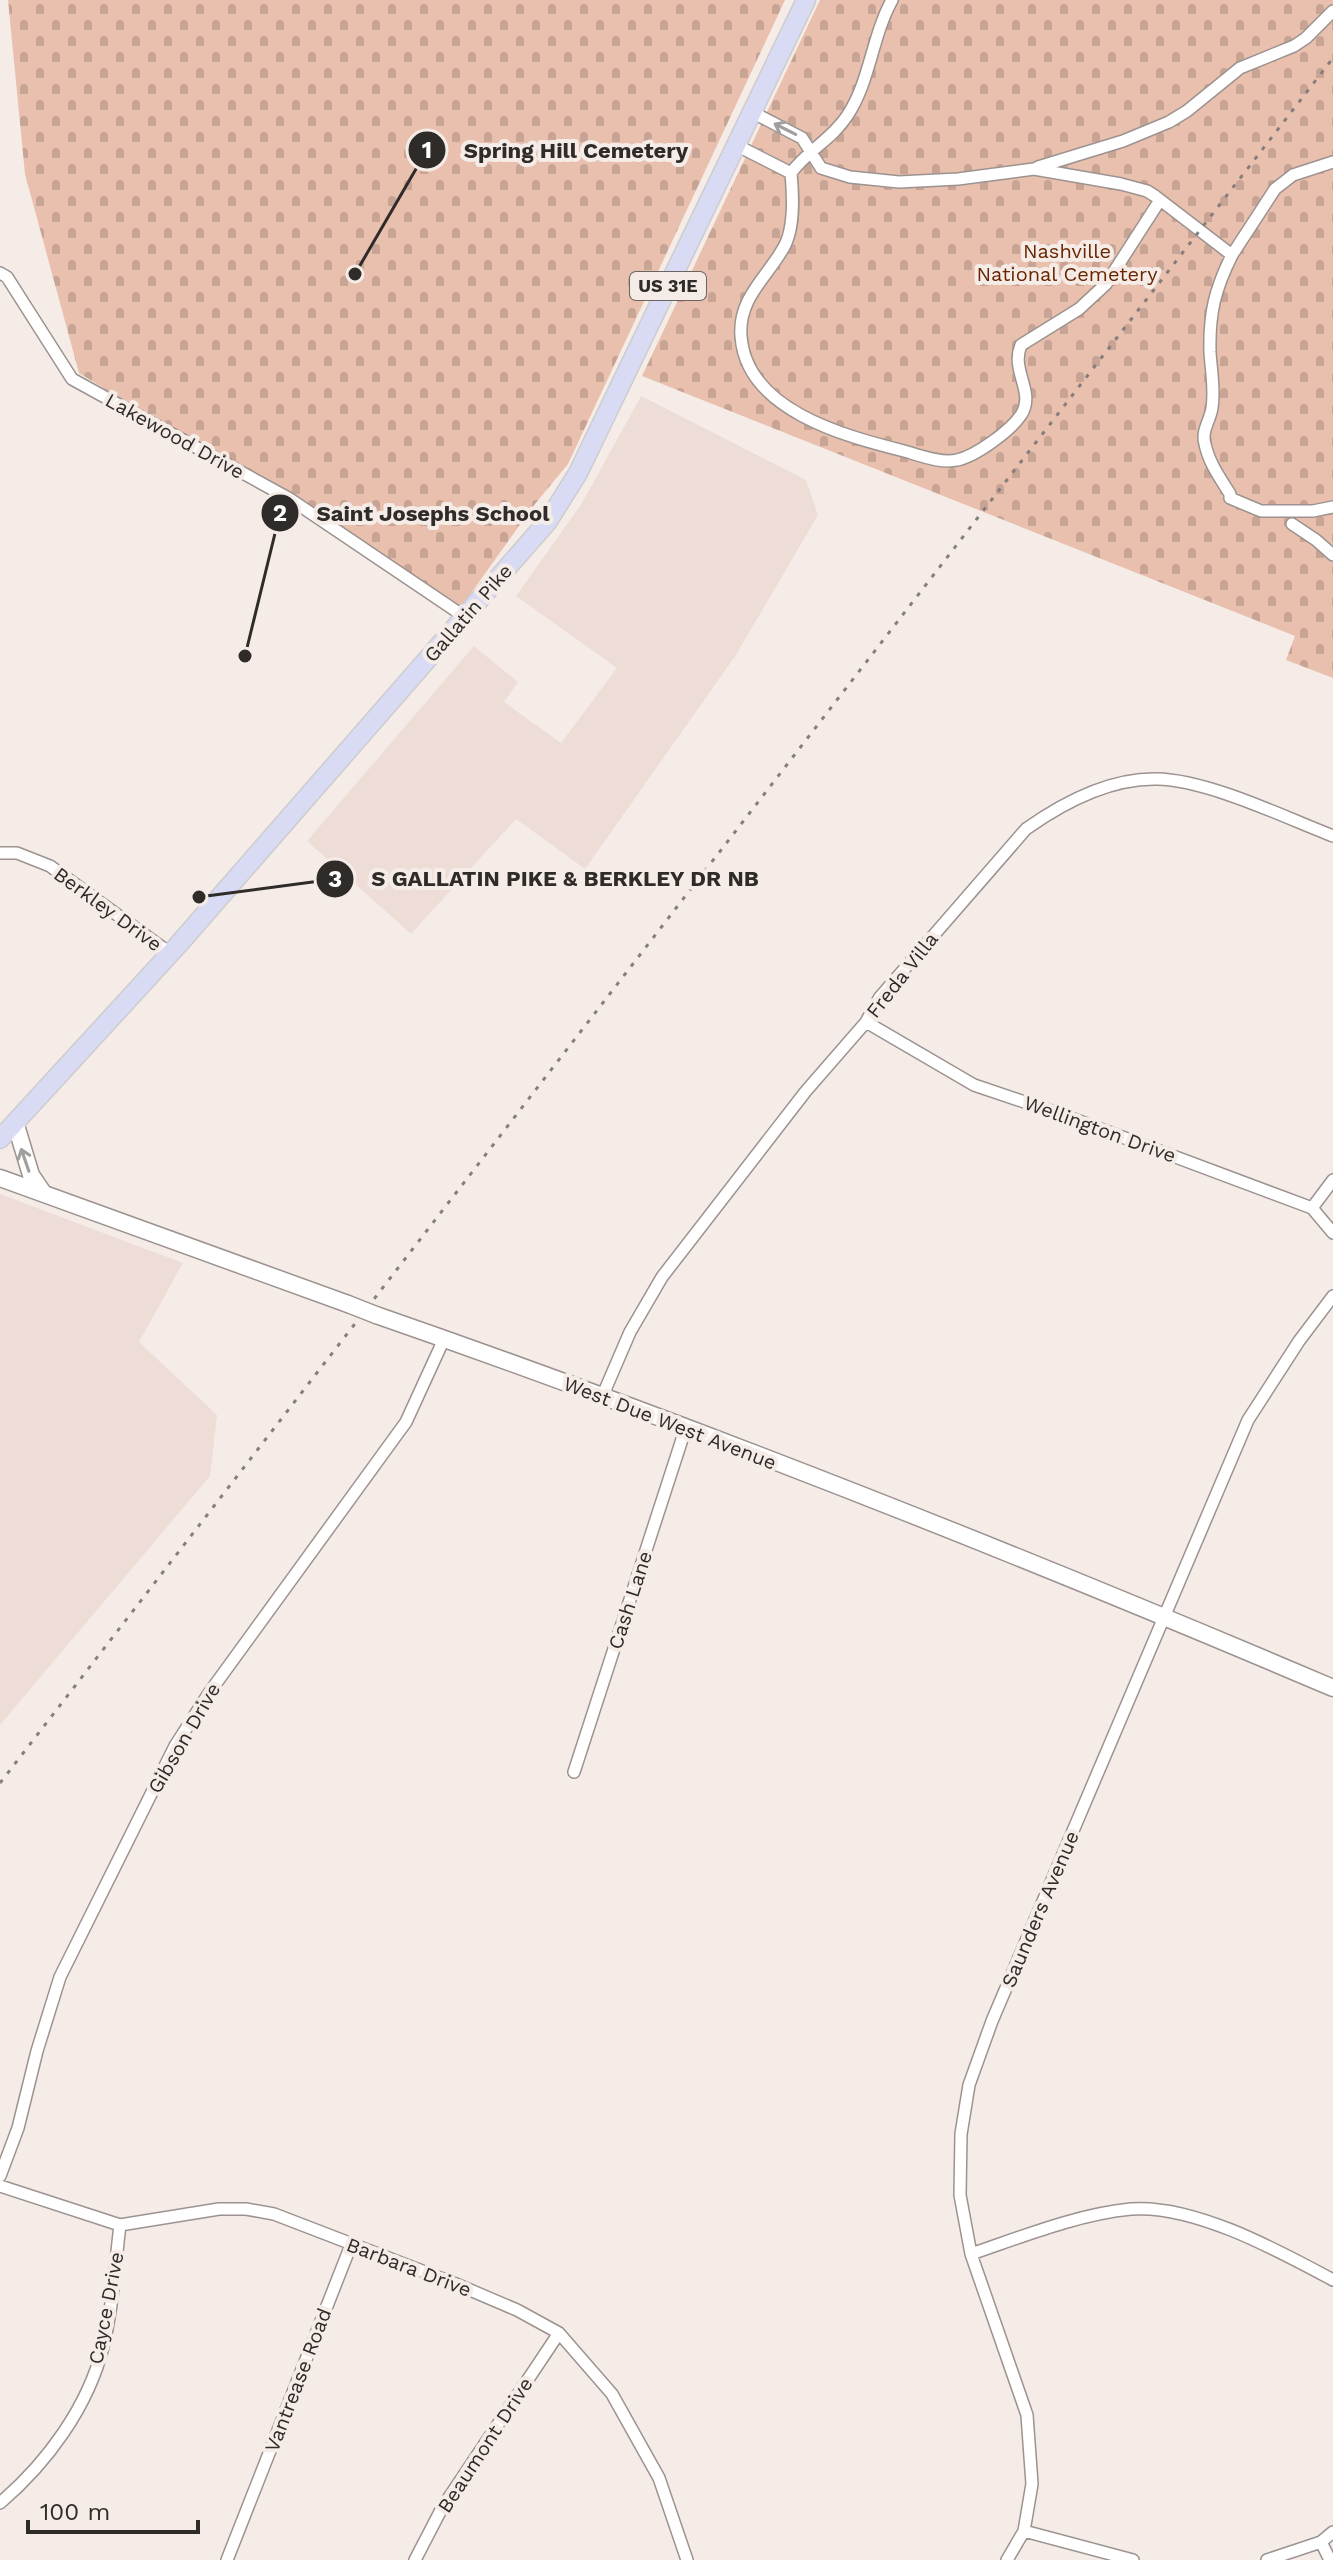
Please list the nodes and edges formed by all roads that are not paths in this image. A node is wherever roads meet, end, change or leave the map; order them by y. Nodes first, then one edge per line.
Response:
1 (806, 0) edge
2 (892, 0) edge
3 (1333, 11) edge
4 (752, 112) junction
5 (736, 145) junction
6 (811, 153) junction
7 (1333, 162) edge
8 (1034, 169) junction
9 (791, 173) junction
10 (1160, 200) junction
11 (1232, 255) junction
12 (0, 273) edge
13 (1333, 507) edge
14 (1292, 524) dead end
15 (1333, 555) edge
16 (465, 617) junction
17 (1333, 836) edge
18 (0, 853) edge
19 (171, 954) junction
20 (866, 1022) junction
21 (15, 1122) junction
22 (0, 1139) edge
23 (0, 1178) edge
24 (1333, 1180) edge
25 (44, 1194) junction
26 (1312, 1208) junction
27 (1333, 1233) edge
28 (1333, 1296) edge
29 (444, 1339) junction
30 (602, 1397) junction
31 (686, 1427) junction
32 (1164, 1616) junction
33 (1333, 1688) edge
34 (574, 1772) dead end
35 (0, 2176) edge
36 (0, 2186) edge
37 (120, 2225) junction
38 (351, 2245) junction
39 (971, 2254) junction
40 (1333, 2280) edge
41 (559, 2333) junction
42 (0, 2503) edge
43 (1024, 2531) junction
44 (1333, 2532) edge
45 (1321, 2542) junction
46 (227, 2560) edge
47 (415, 2560) edge
48 (687, 2560) edge
49 (1007, 2560) edge
50 (1133, 2560) edge
51 (1267, 2560) edge
52 (1330, 2560) edge

1 - 4 main road, Gallatin Pike / US 31E
2 - 6 street
3 - 8 street
4 - 5 main road, Gallatin Pike / US 31E
6 -> 4 street
5 - 9 street
5 - 16 main road, Gallatin Pike / US 31E
6 - 8 street
6 - 9 street
7 - 11 street
8 - 10 street
9 - 10 street
10 - 11 street
11 - 13 street
12 - 16 street, Lakewood Drive
14 - 15 street
16 - 19 main road, Gallatin Pike / US 31E
17 - 20 street, Freda Villa
18 - 19 street, Berkley Drive
19 - 21 main road, Gallatin Pike / US 31E
20 - 26 street, Wellington Drive
20 - 30 street, Freda Villa
21 - 22 main road, Gallatin Pike / US 31E
25 -> 21 main road
23 - 25 main road, West Due West Avenue
24 - 26 street
25 - 29 main road, West Due West Avenue, bridge
26 - 27 street, Wellington Drive
28 - 32 street, Saunders Avenue
29 - 30 main road, West Due West Avenue
29 - 35 street, Gibson Drive
30 - 31 main road, West Due West Avenue
31 - 32 main road, West Due West Avenue
31 - 34 street, Cash Lane
32 - 33 main road, West Due West Avenue
32 - 39 street, Saunders Avenue
36 - 37 street, Barbara Drive
37 - 38 street, Barbara Drive
37 - 42 street, Cayce Drive
38 - 41 street, Barbara Drive
38 - 46 street, Vantrease Road
39 - 40 street
39 - 43 street, Saunders Avenue
41 - 47 street, Beaumont Drive
41 - 48 street, Barbara Drive
43 - 49 street, Saunders Avenue
43 - 50 street
44 - 45 street
45 - 51 street
45 - 52 street

